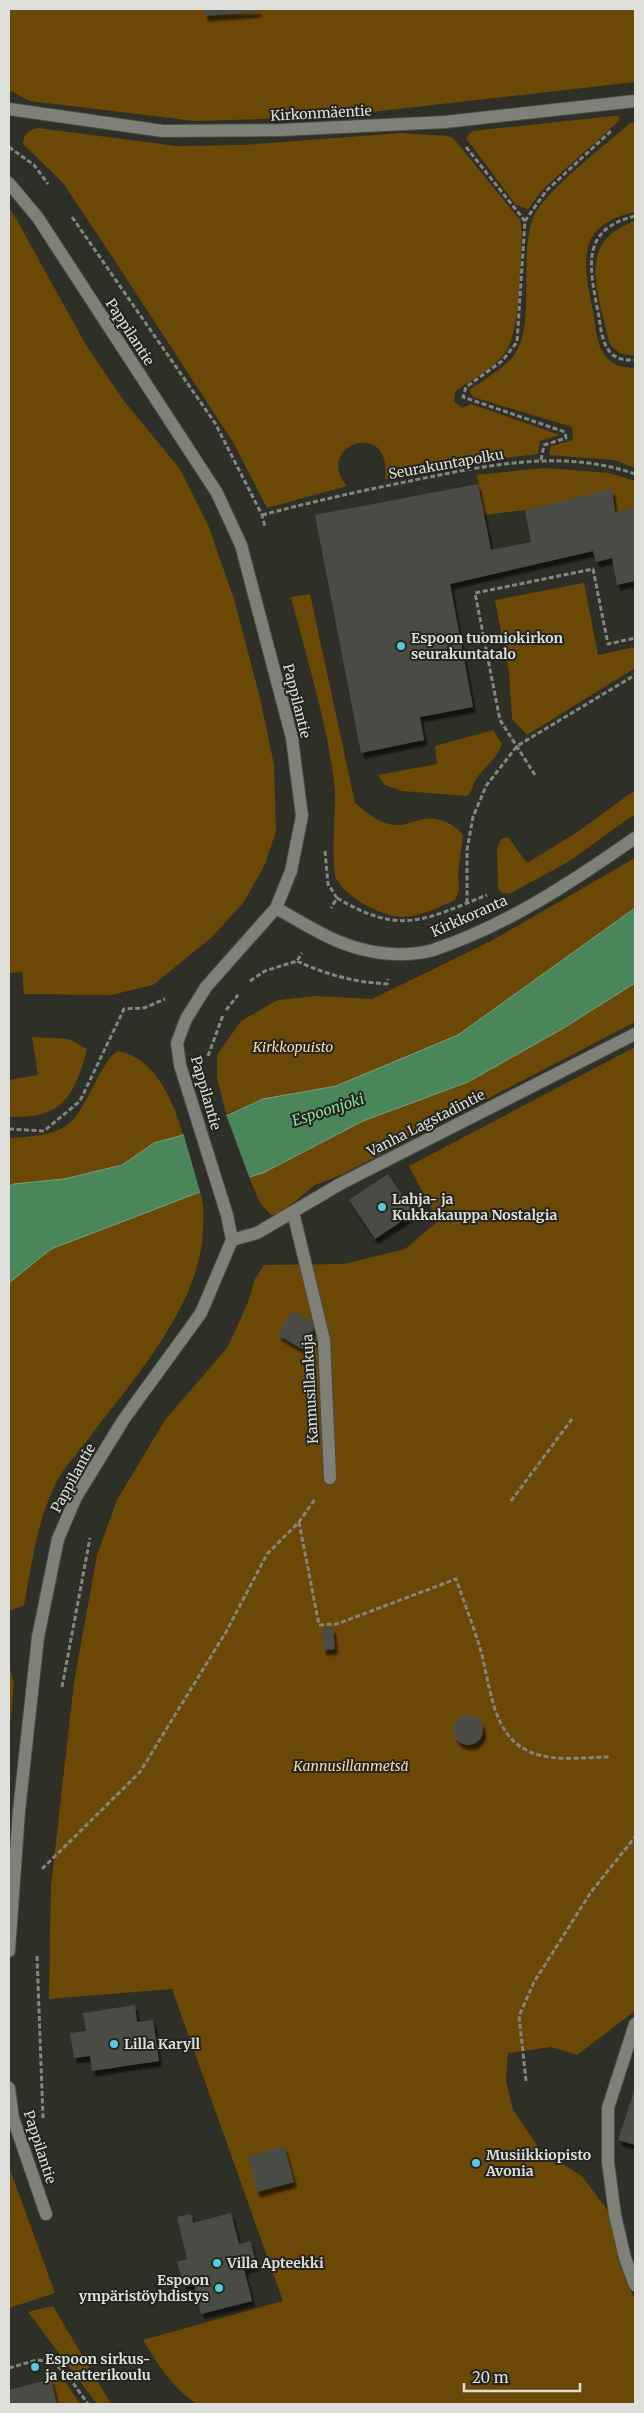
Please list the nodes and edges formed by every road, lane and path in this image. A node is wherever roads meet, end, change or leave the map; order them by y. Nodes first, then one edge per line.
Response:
1 (635, 101) edge
2 (9, 109) edge
3 (446, 122) junction
4 (615, 127) dead end
5 (9, 183) edge
6 (635, 216) edge
7 (525, 221) junction
8 (635, 360) edge
9 (541, 460) junction
10 (635, 474) edge
11 (262, 515) dead end
12 (635, 638) edge
13 (635, 675) edge
14 (517, 746) junction
15 (535, 774) dead end
16 (635, 838) edge
17 (325, 844) dead end
18 (488, 895) dead end
19 (337, 898) junction
20 (468, 903) junction
21 (276, 908) junction
22 (316, 930) junction
23 (248, 982) dead end
24 (242, 990) dead end
25 (167, 998) dead end
26 (635, 1034) edge
27 (207, 1058) dead end
28 (9, 1130) edge
29 (293, 1212) junction
30 (232, 1240) junction
31 (572, 1420) dead end
32 (330, 1478) joint
33 (511, 1501) dead end
34 (299, 1522) junction
35 (91, 1532) dead end
36 (61, 1693) dead end
37 (610, 1757) dead end
38 (635, 1837) edge
39 (42, 1860) dead end
40 (41, 1869) junction
41 (41, 1879) dead end
42 (10, 1918) edge
43 (38, 1947) dead end
44 (9, 1951) edge
45 (635, 2024) edge
46 (526, 2081) dead end
47 (9, 2088) edge
48 (46, 2128) dead end
49 (46, 2214) dead end
50 (635, 2285) edge
51 (9, 2368) edge
52 (88, 2404) edge

1 - 3 street, Kirkonmäentie
2 - 3 street, Kirkonmäentie
3 - 7 path
4 - 7 path
5 - 21 street, Pappilantie
6 - 8 path
7 - 9 path
9 - 10 path, Seurakuntapolku
9 - 11 path, Seurakuntapolku
12 - 14 path
13 - 14 path
14 - 15 path
14 - 20 path
16 - 22 street, Kirkkoranta
17 - 19 path
18 - 20 path
19 - 20 path
19 - 22 path
21 - 22 street, Kirkkoranta
21 - 30 street, Pappilantie
22 - 23 path
24 - 27 path
25 - 28 path
26 - 29 street, Vanha Lagstadintie
29 - 30 street, Vanha Lagstadintie
29 - 32 street, Kannusillankuja
30 - 42 street, Pappilantie
31 - 33 path
32 - 34 path
34 - 37 path
34 - 40 path
35 - 36 path
38 - 46 path
39 - 40 path
40 - 41 path
42 - 44 street, Pappilantie
43 - 48 path
45 - 50 street
47 - 49 street, Pappilantie
51 - 52 path

